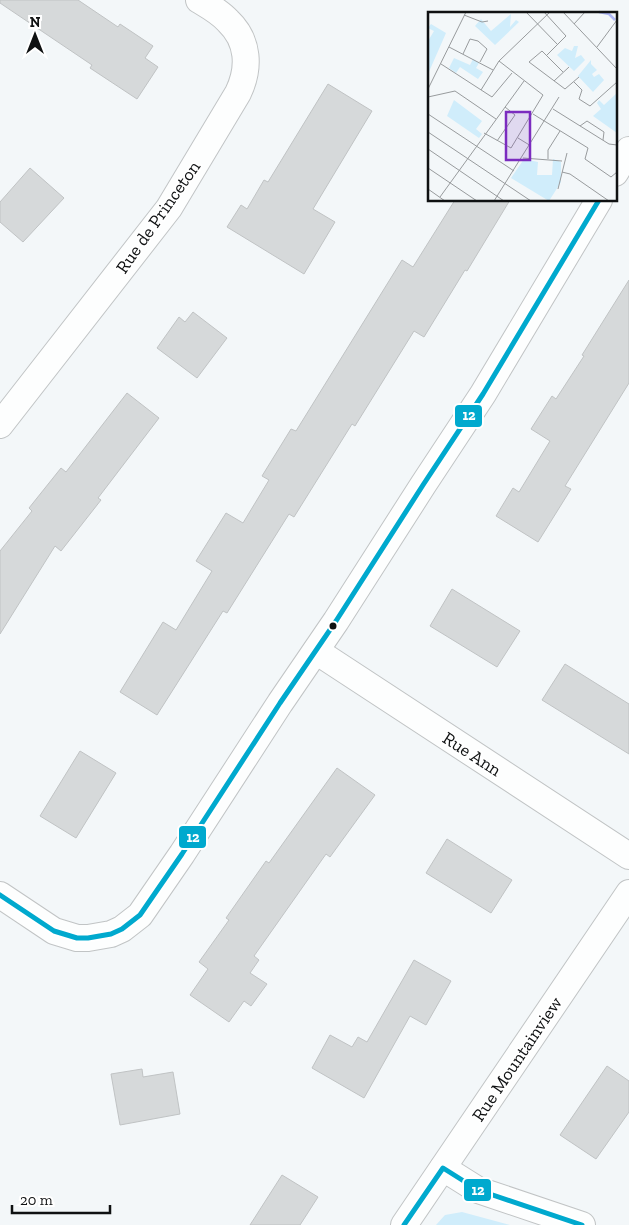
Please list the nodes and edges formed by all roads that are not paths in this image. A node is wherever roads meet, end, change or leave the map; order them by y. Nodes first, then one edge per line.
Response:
1 (199, 0) edge
2 (629, 150) edge
3 (616, 171) edge
4 (598, 201) edge
5 (0, 425) edge
6 (316, 651) junction
7 (629, 856) edge
8 (629, 894) edge
9 (0, 895) edge
10 (443, 1168) junction
11 (404, 1225) edge
12 (582, 1225) edge

1 - 5 street, Rue de Princeton
2 - 3 street
4 - 6 street
6 - 7 street, Rue Ann
6 - 9 street
8 - 10 street, Rue Mountainview
10 - 11 street, Rue Mountainview
10 - 12 street

